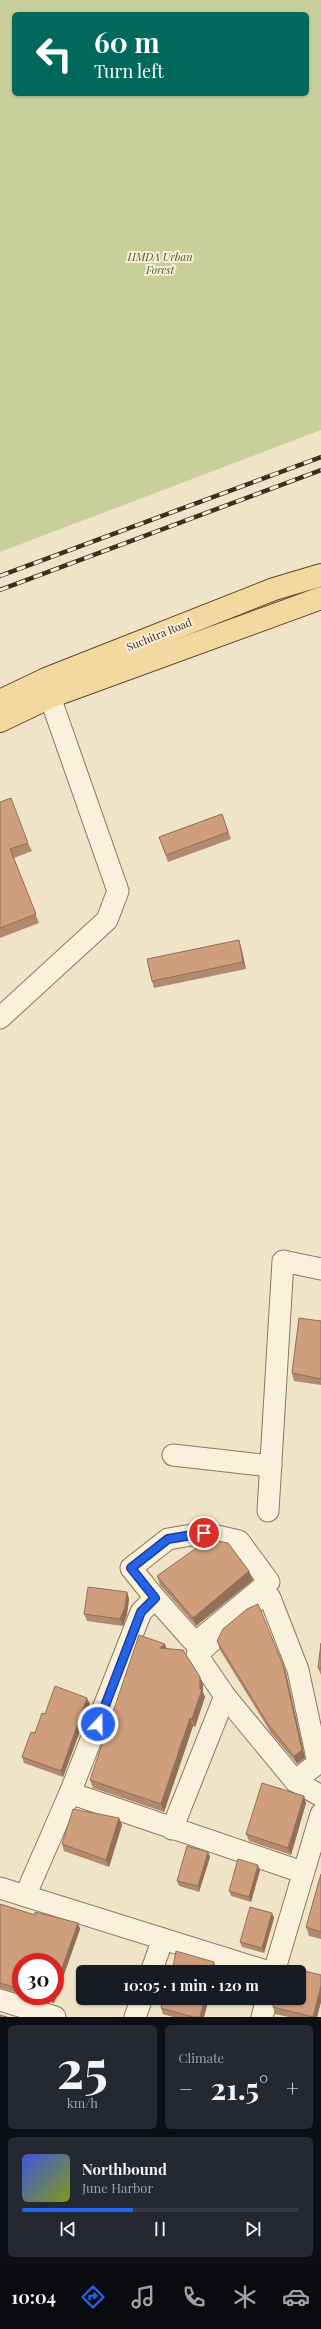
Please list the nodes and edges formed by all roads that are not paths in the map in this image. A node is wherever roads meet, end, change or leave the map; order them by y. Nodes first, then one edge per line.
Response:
1 (321, 575) edge
2 (321, 598) edge
3 (50, 697) junction
4 (0, 700) edge
5 (0, 721) edge
6 (0, 1018) edge
7 (321, 1269) edge
8 (173, 1455) dead end
9 (271, 1466) junction
10 (268, 1511) dead end
11 (155, 1598) junction
12 (225, 1696) junction
13 (295, 1781) junction
14 (70, 1793) junction
15 (321, 1796) edge
16 (321, 1814) edge
17 (172, 1829) junction
18 (302, 1872) junction
19 (0, 1888) edge
20 (25, 1896) junction
21 (163, 1939) junction
22 (154, 1965) edge
23 (247, 1965) edge
24 (276, 1965) edge
25 (0, 2000) edge
26 (139, 2005) edge
27 (265, 2005) edge
28 (55, 2017) edge
29 (135, 2017) edge
30 (262, 2017) edge

1 - 4 main road, Suchitra Road
2 - 3 main road, Suchitra Road
3 - 5 main road, Suchitra Road
3 - 6 street
7 - 9 street
8 - 9 street
9 - 10 street
11 - 11 street
11 - 14 street
12 - 13 street
12 - 13 street
12 - 17 street
13 - 15 street
14 - 17 street
14 - 20 street
16 - 18 street
17 - 18 street
18 - 24 street
19 - 20 street
20 - 21 street
21 - 22 street
21 - 23 street
25 - 28 street
26 - 29 street
27 - 30 street

